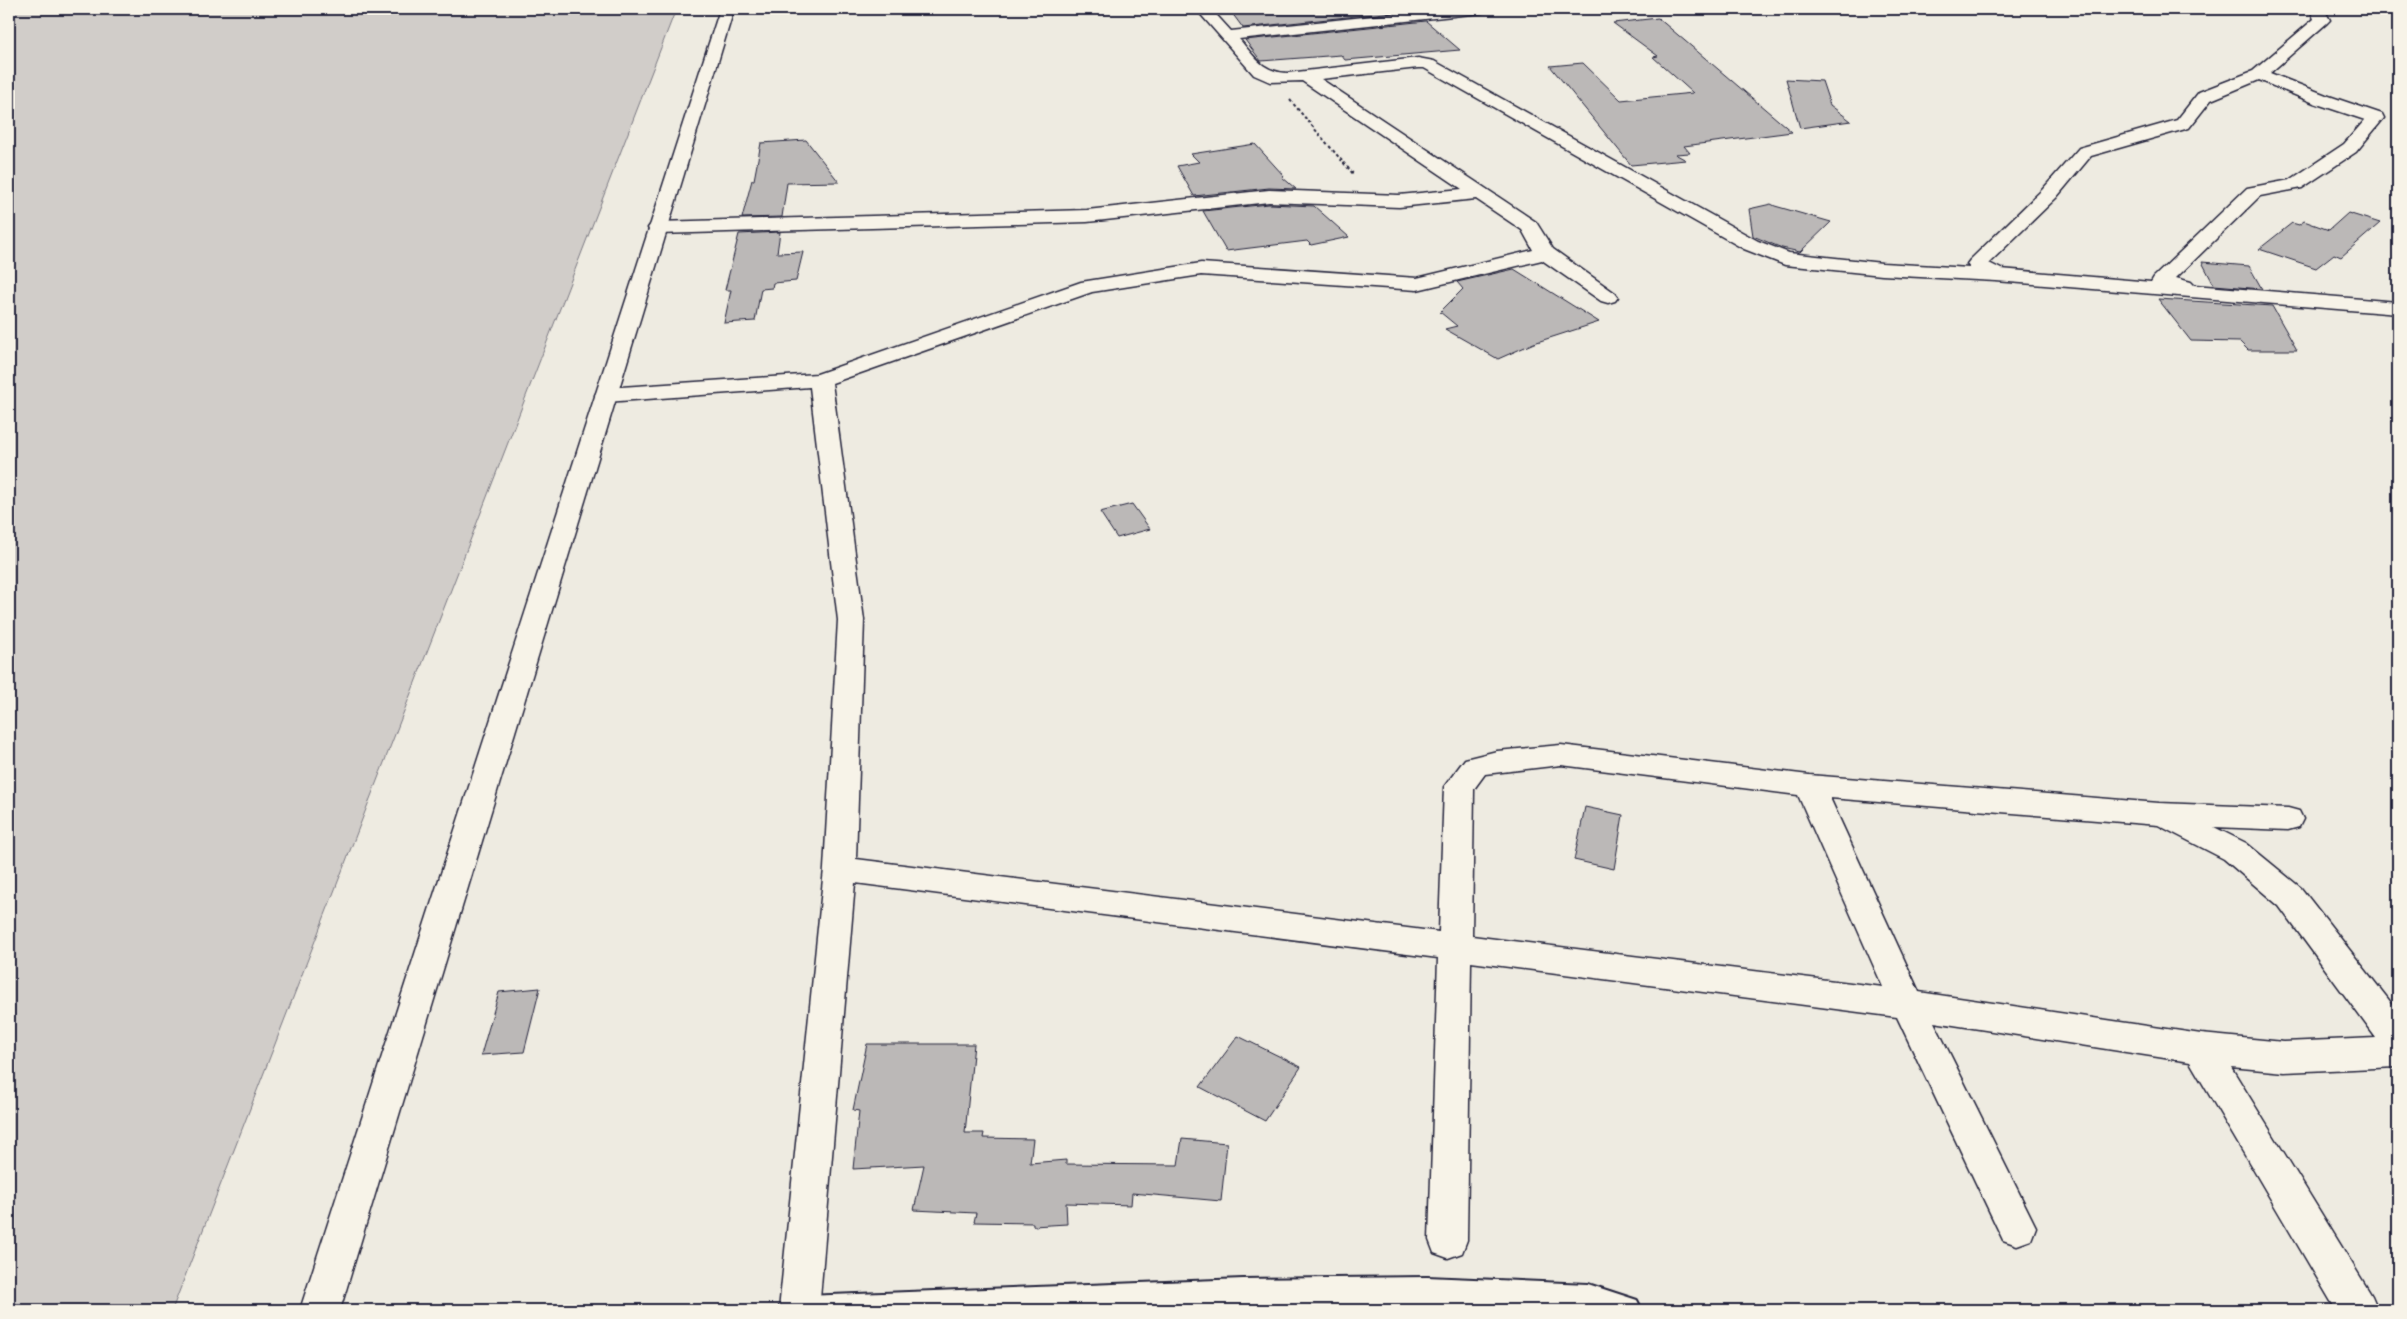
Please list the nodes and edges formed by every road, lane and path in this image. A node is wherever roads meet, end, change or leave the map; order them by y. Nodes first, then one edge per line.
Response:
1 (727, 9) edge
2 (1203, 9) edge
3 (1481, 9) edge
4 (2316, 9) edge
5 (1228, 36) junction
6 (2259, 74) junction
7 (1305, 76) junction
8 (1270, 77) junction
9 (1479, 193) junction
10 (1376, 200) junction
11 (658, 228) junction
12 (1545, 253) junction
13 (1996, 275) junction
14 (2217, 294) junction
15 (1608, 297) dead end
16 (2398, 308) edge
17 (820, 380) junction
18 (606, 395) junction
19 (1809, 786) junction
20 (2160, 814) junction
21 (2288, 819) dead end
22 (840, 869) junction
23 (1455, 947) junction
24 (1908, 1004) junction
25 (2398, 1042) edge
26 (2201, 1049) junction
27 (2398, 1052) edge
28 (2016, 1227) dead end
29 (1448, 1240) dead end
30 (1429, 1300) edge
31 (320, 1310) edge
32 (799, 1310) edge
33 (806, 1310) edge
34 (1627, 1310) edge
35 (2358, 1310) edge

1 - 11 street
2 - 5 street
3 - 5 street
4 - 6 street
5 - 8 street
6 - 13 street
6 - 14 street
7 - 8 street
7 - 9 street
7 - 13 street
8 - 10 path
9 - 10 street
9 - 12 street
10 - 11 street
11 - 18 street
12 - 15 street
12 - 17 street
13 - 14 street
14 - 16 street
17 - 18 street
17 - 22 street
18 - 31 street
19 - 20 street
19 - 23 street
19 - 24 street
20 - 21 street
20 - 25 street
22 - 23 street
22 - 32 street
23 - 24 street
23 - 29 street
24 - 26 street
24 - 28 street
26 - 27 street
26 - 35 street
30 - 33 lane
30 - 34 lane

